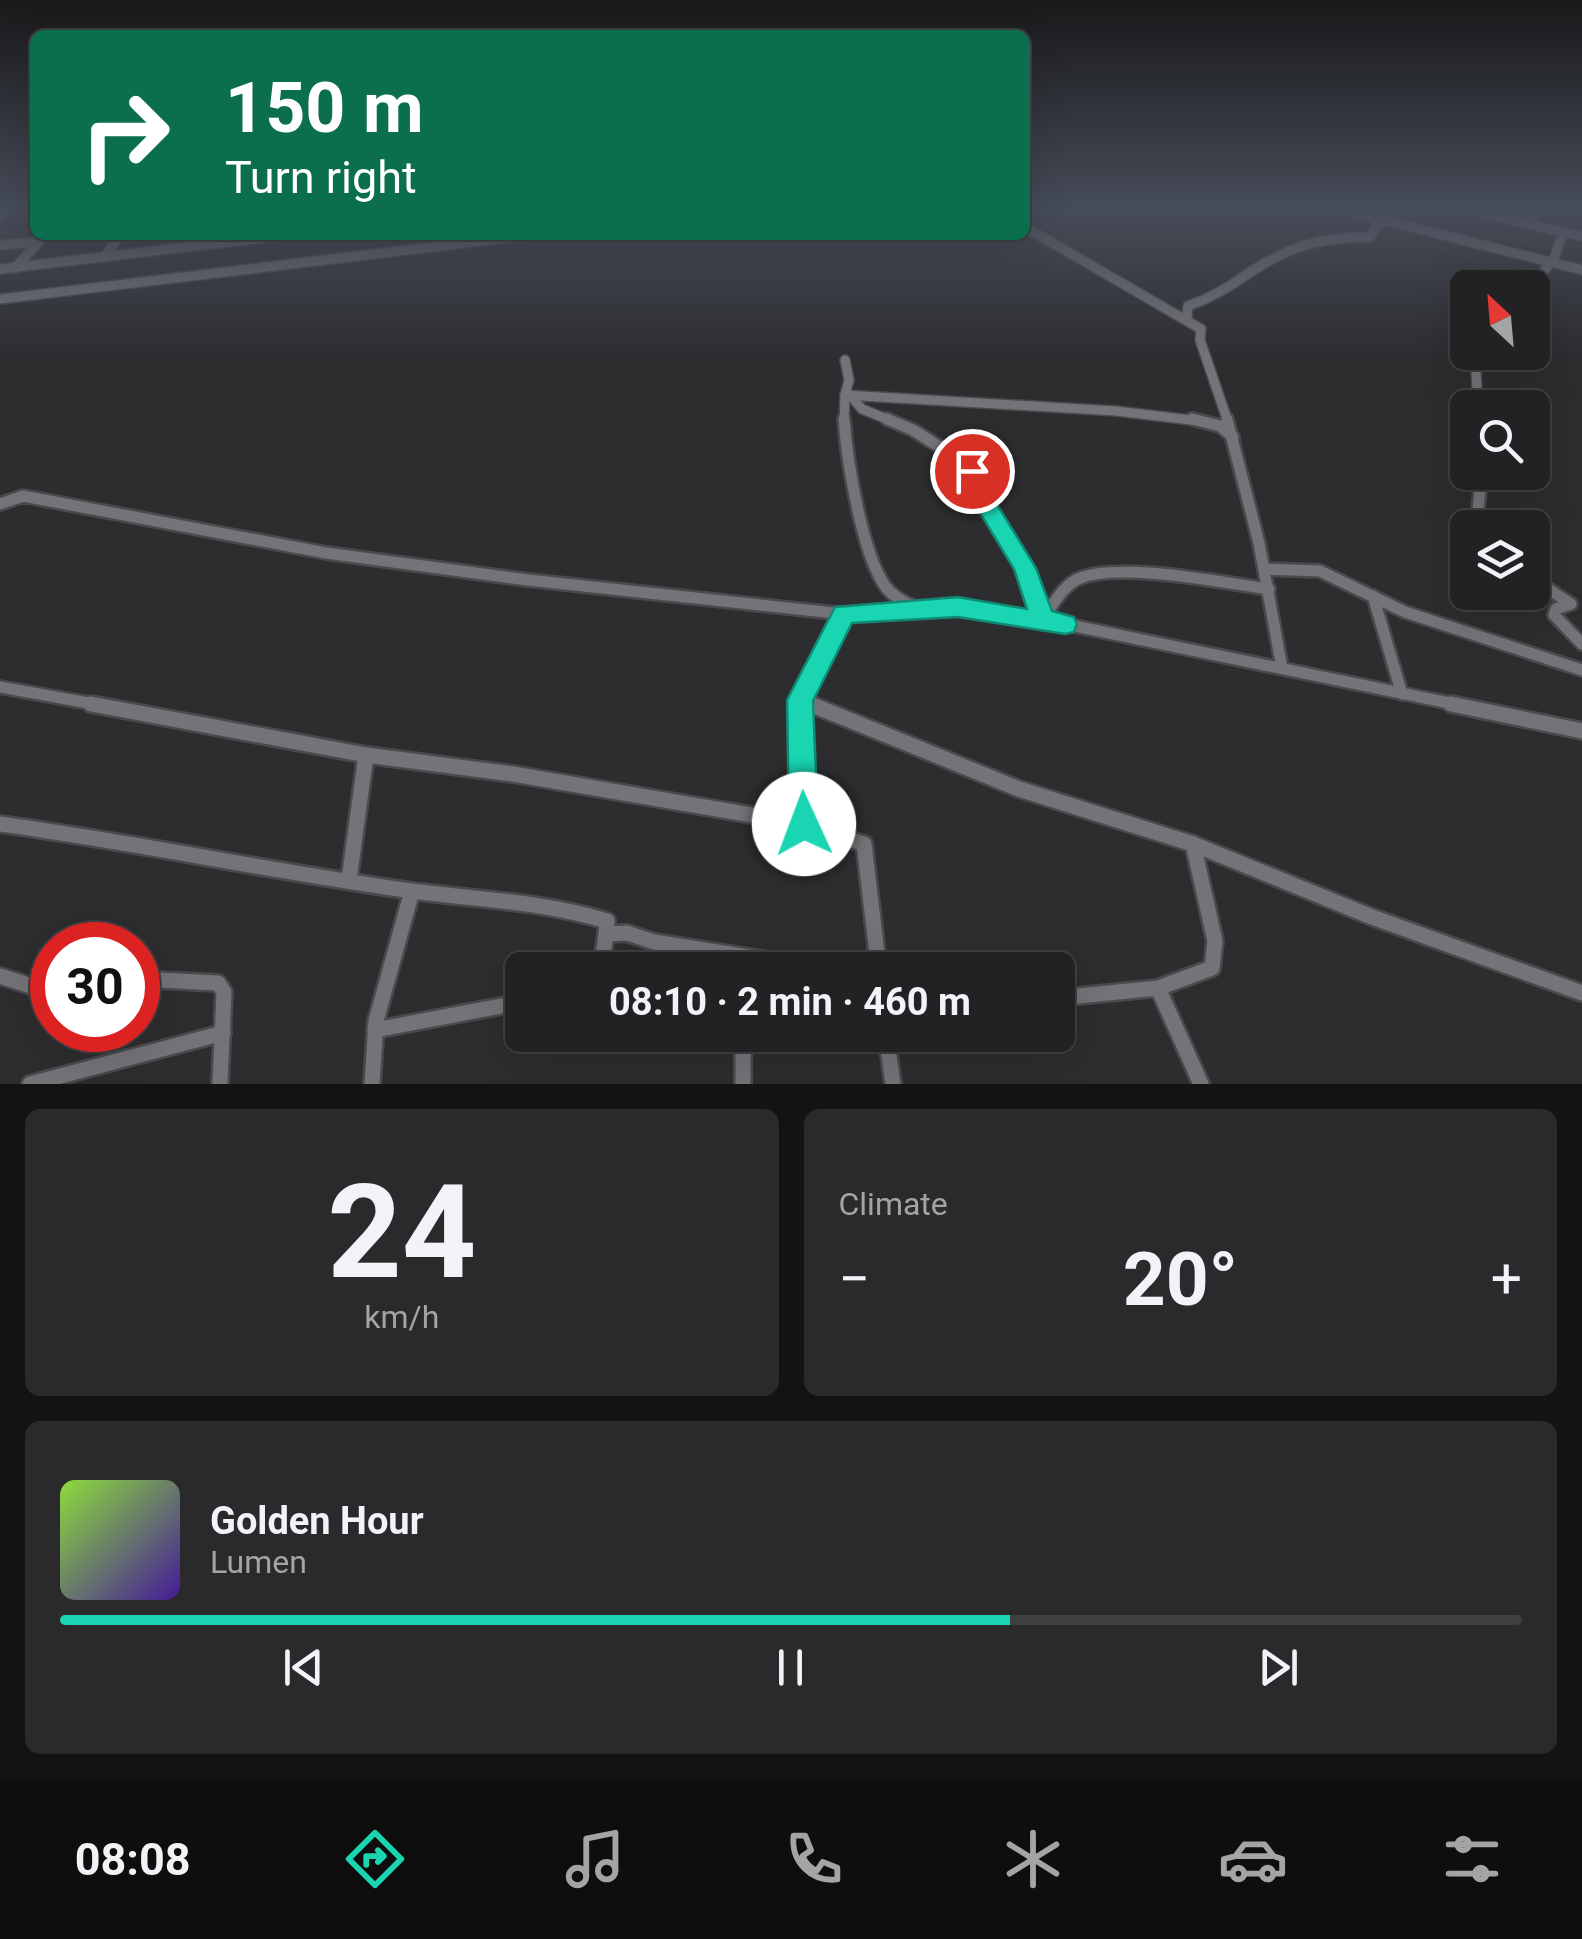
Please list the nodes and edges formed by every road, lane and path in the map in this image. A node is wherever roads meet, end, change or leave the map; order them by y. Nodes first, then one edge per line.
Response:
1 (24, 258) edge
2 (93, 258) edge
3 (344, 258) edge
4 (1079, 258) edge
5 (1276, 258) edge
6 (1534, 258) edge
7 (1553, 258) edge
8 (1551, 262) junction
9 (15, 268) junction
10 (0, 270) edge
11 (1544, 270) edge
12 (1582, 270) edge
13 (0, 299) edge
14 (1186, 319) junction
15 (845, 360) dead end
16 (848, 395) junction
17 (1234, 438) junction
18 (0, 504) edge
19 (1265, 569) junction
20 (1550, 588) edge
21 (1269, 589) junction
22 (1373, 596) junction
23 (1577, 603) edge
24 (958, 607) junction
25 (844, 614) junction
26 (1043, 618) junction
27 (1065, 624) junction
28 (1582, 644) edge
29 (1282, 668) junction
30 (1582, 670) edge
31 (0, 687) edge
32 (1402, 694) junction
33 (800, 700) junction
34 (1582, 732) edge
35 (366, 755) junction
36 (0, 824) edge
37 (804, 824) junction
38 (1193, 844) junction
39 (348, 880) junction
40 (412, 892) junction
41 (606, 934) junction
42 (604, 952) edge
43 (699, 952) edge
44 (876, 952) edge
45 (0, 976) edge
46 (160, 981) edge
47 (30, 986) edge
48 (1158, 988) junction
49 (1582, 993) edge
50 (1075, 996) edge
51 (505, 1005) edge
52 (375, 1030) junction
53 (223, 1034) junction
54 (743, 1052) edge
55 (887, 1052) edge
56 (889, 1083) edge
57 (30, 1084) edge
58 (220, 1084) edge
59 (372, 1084) edge
60 (743, 1084) edge
61 (1201, 1084) edge

1 - 9 street
2 - 9 street
3 - 13 street
4 - 14 street
5 - 14 street
6 - 8 street
7 - 8 street
8 - 11 street
8 - 12 street
9 - 10 street
14 - 17 street
15 - 16 street
16 - 17 street
16 - 24 street
16 - 26 street
17 - 19 street
18 - 25 street
19 - 21 street
19 - 22 street
20 - 23 street
21 - 26 street
21 - 29 street
22 - 30 street
22 - 32 street
23 - 28 street
24 - 25 street
24 - 27 street
25 - 33 street
26 - 27 street
27 - 29 street
29 - 32 street
31 - 35 street
32 - 34 street
33 - 37 street
33 - 38 street
35 - 37 street
35 - 39 street
36 - 39 street
37 - 44 street
38 - 48 street
38 - 49 street
39 - 40 street
40 - 41 street
40 - 52 street
41 - 42 street
41 - 43 street
45 - 47 street
46 - 53 street
48 - 50 street
48 - 61 street
51 - 52 street
52 - 59 street
53 - 57 street
53 - 58 street
54 - 60 street
55 - 56 street

